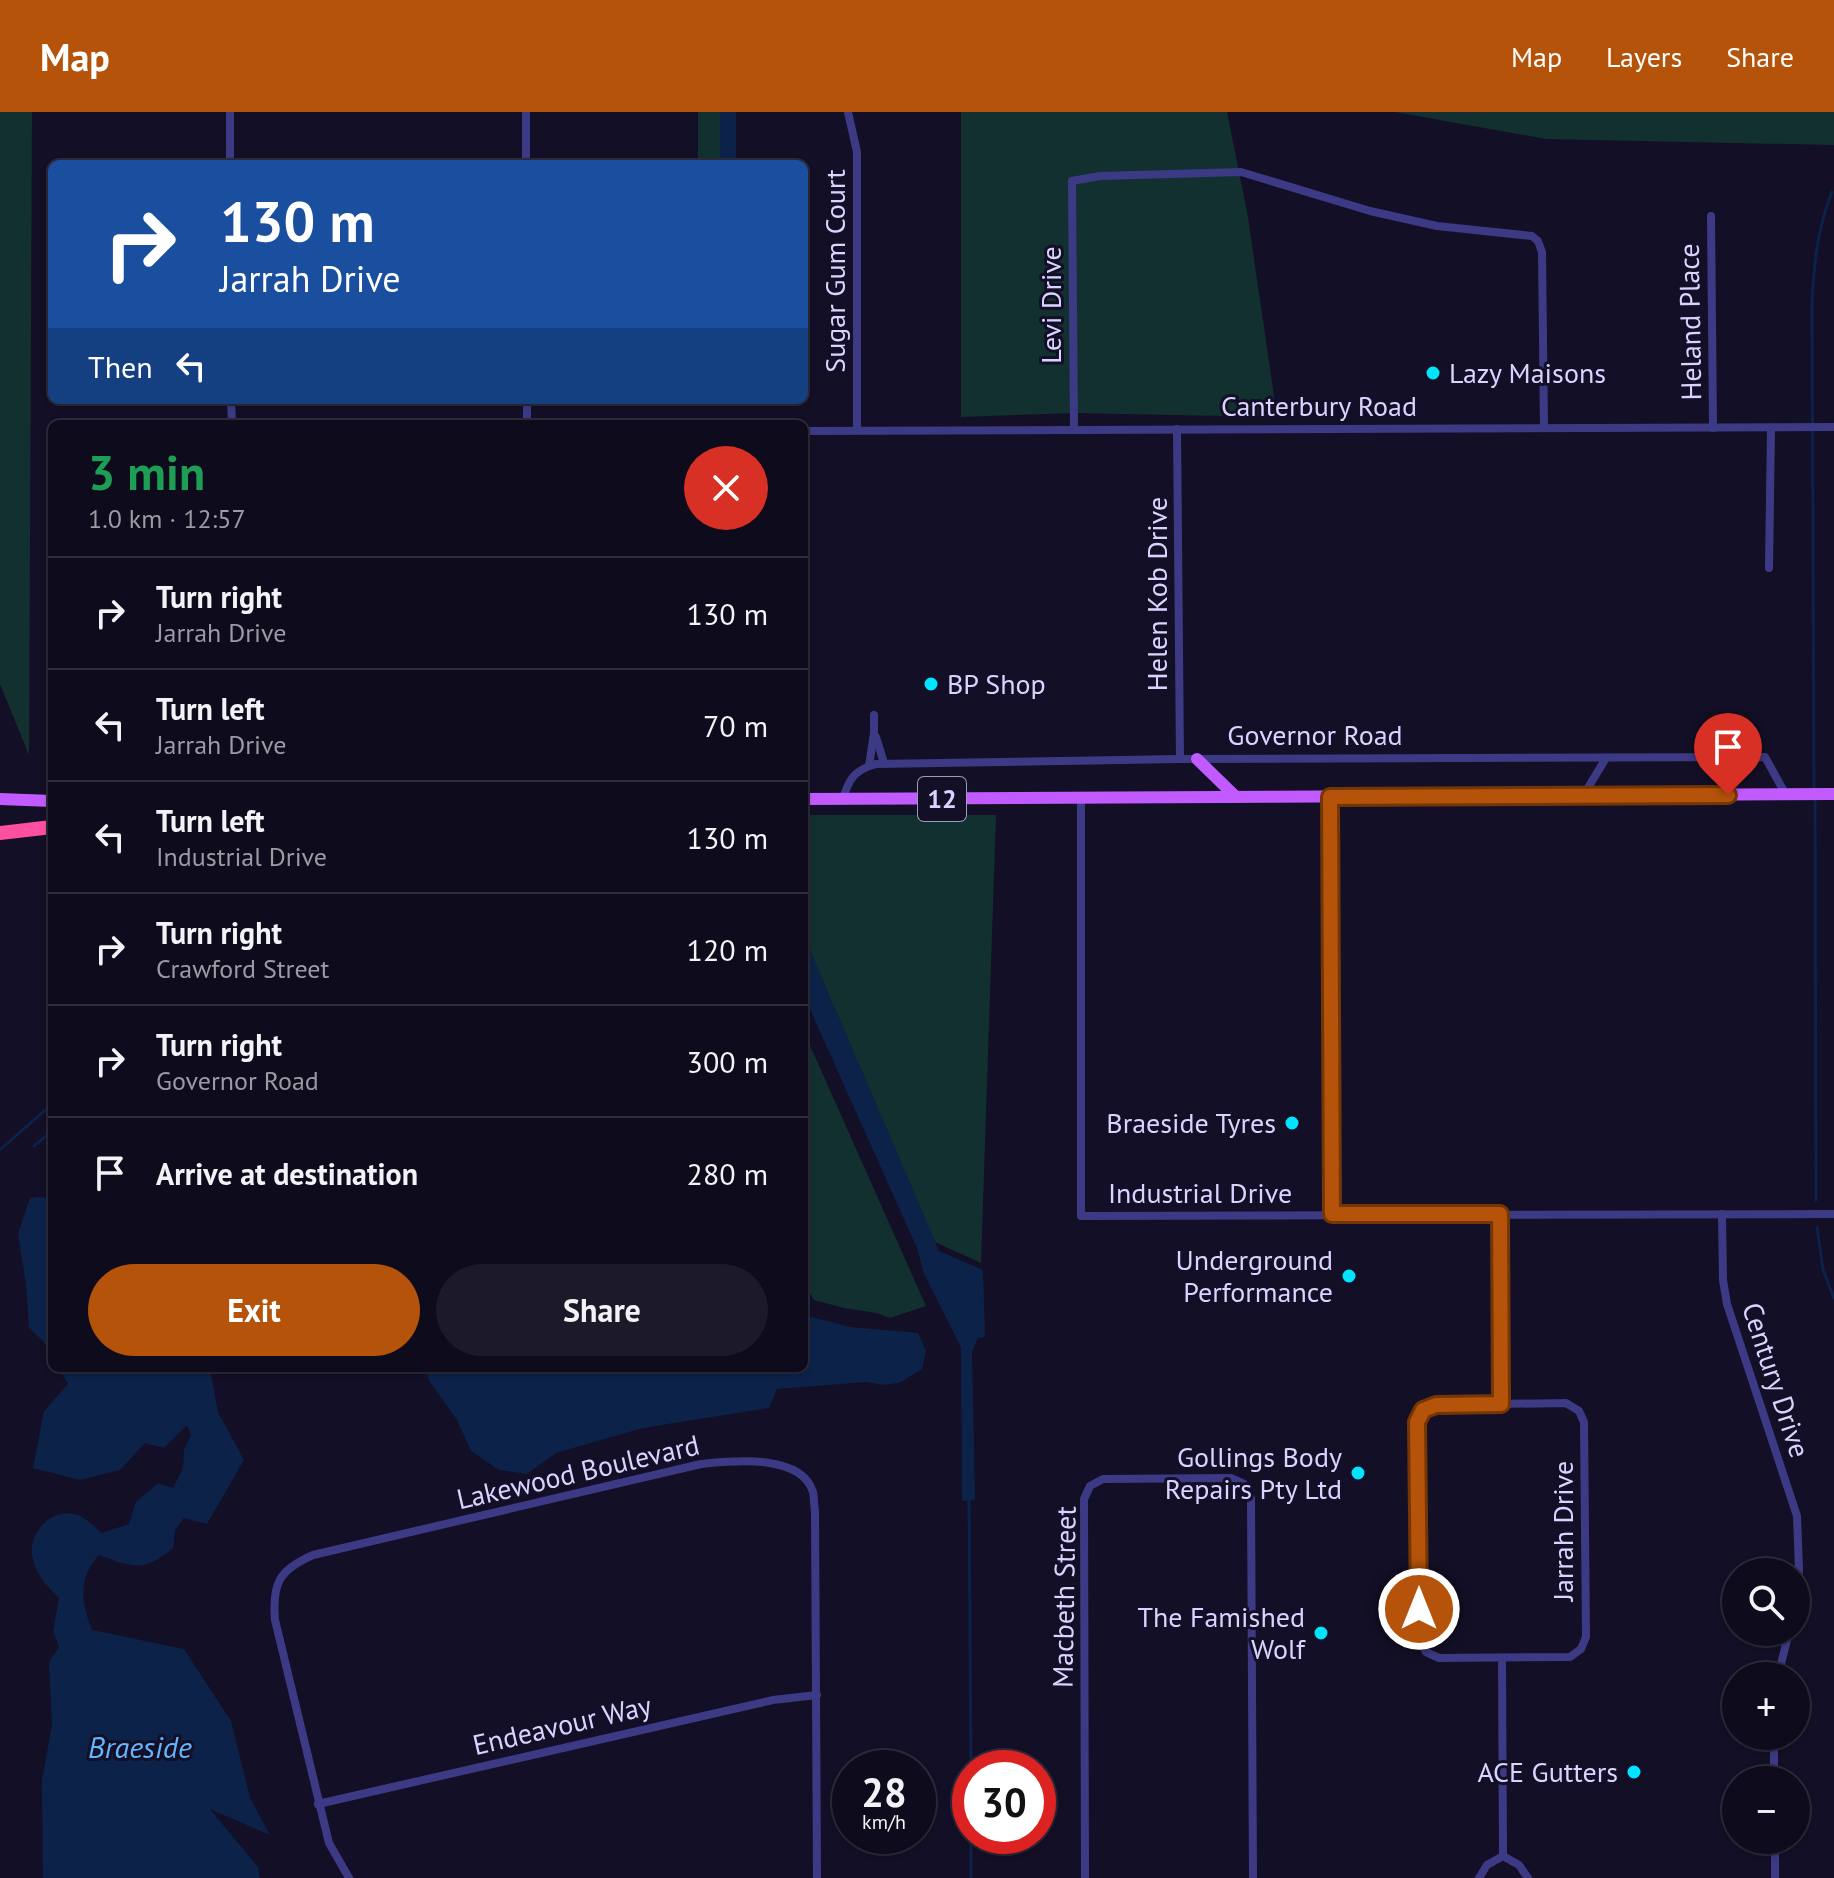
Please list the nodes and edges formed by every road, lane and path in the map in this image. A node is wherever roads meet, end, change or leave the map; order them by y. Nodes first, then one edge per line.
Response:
1 (230, 112) edge
2 (526, 112) edge
3 (848, 112) edge
4 (230, 160) edge
5 (526, 160) edge
6 (1711, 216) dead end
7 (1830, 427) edge
8 (1544, 428) junction
9 (1713, 428) junction
10 (1771, 428) junction
11 (1074, 429) junction
12 (1177, 429) junction
13 (857, 430) junction
14 (808, 431) edge
15 (1769, 568) dead end
16 (874, 715) dead end
17 (874, 733) junction
18 (1606, 758) junction
19 (1180, 759) junction
20 (1197, 759) junction
21 (884, 763) junction
22 (869, 766) junction
23 (1829, 794) edge
24 (1786, 795) junction
25 (1583, 796) junction
26 (1081, 797) junction
27 (1236, 797) junction
28 (1330, 797) junction
29 (0, 799) edge
30 (808, 799) edge
31 (48, 801) edge
32 (843, 801) junction
33 (0, 826) edge
34 (48, 826) edge
35 (48, 827) edge
36 (0, 833) edge
37 (1332, 1214) junction
38 (1500, 1214) junction
39 (1722, 1214) junction
40 (1834, 1214) edge
41 (1501, 1404) junction
42 (1799, 1558) edge
43 (1502, 1658) junction
44 (817, 1695) junction
45 (318, 1804) junction
46 (1775, 1854) edge
47 (1503, 1856) junction
48 (349, 1878) edge
49 (817, 1878) edge
50 (1085, 1878) edge
51 (1253, 1878) edge
52 (1479, 1878) edge
53 (1528, 1878) edge
54 (1775, 1878) edge

1 - 4 street
2 - 5 street
3 - 13 street, Sugar Gum Court
6 - 9 street, Heland Place
7 - 10 street, Canterbury Road
8 - 9 street, Canterbury Road
8 - 11 street, Levi Drive
8 - 12 street, Canterbury Road
9 - 10 street, Canterbury Road
10 - 15 street
11 - 12 street, Canterbury Road
11 - 13 street, Canterbury Road
12 - 19 street, Helen Kob Drive
13 - 14 street, Canterbury Road
16 - 17 street
17 - 21 street
17 - 22 street
18 - 20 street, Governor Road
18 - 24 street, Governor Road
18 - 25 street
19 - 20 street, Governor Road
19 - 21 street, Governor Road
20 - 27 main road
21 - 22 street, Governor Road
22 - 32 street
23 - 24 main road, 12
24 - 25 main road, 12
25 - 28 main road, 12
26 - 27 main road, 12
26 - 32 main road, 12
26 - 37 street, Industrial Drive
27 - 28 main road, 12
28 - 37 street
29 - 31 main road
30 - 32 main road, 12
33 - 34 main road
35 - 36 highway
37 - 38 street, Industrial Drive
38 - 39 street, Industrial Drive
38 - 41 street
39 - 40 street, Industrial Drive
39 - 42 street, Century Drive
41 - 43 street, Jarrah Drive
41 - 43 street, Jarrah Drive
43 - 47 street
44 - 45 street, Endeavour Way
44 - 45 street, Lakewood Boulevard
44 - 49 street, Lakewood Boulevard
45 - 48 street, Lakewood Boulevard
46 - 54 street
47 - 52 street
47 - 53 street
50 - 51 street, Macbeth Street

